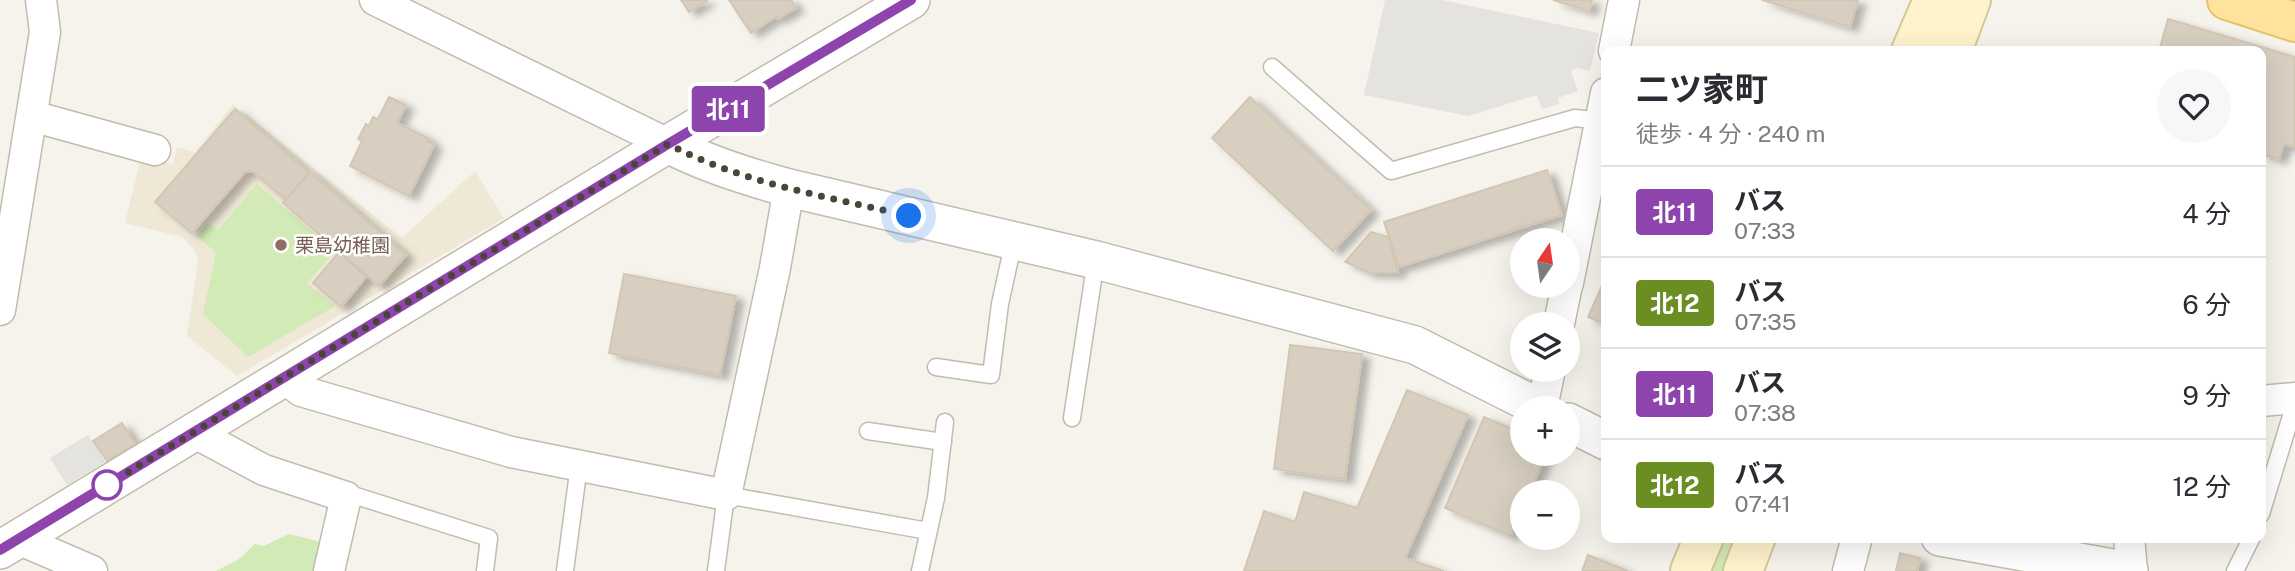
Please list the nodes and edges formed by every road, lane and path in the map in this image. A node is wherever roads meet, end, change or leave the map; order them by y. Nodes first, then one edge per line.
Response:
1 (41, 0) edge
2 (375, 0) edge
3 (911, 0) edge
4 (1624, 0) edge
5 (1933, 0) edge
6 (1972, 0) edge
7 (2227, 0) edge
8 (2295, 22) edge
9 (1615, 46) edge
10 (1913, 46) edge
11 (1954, 46) edge
12 (1272, 67) dead end
13 (1601, 108) edge
14 (32, 116) junction
15 (1601, 122) edge
16 (668, 144) junction
17 (155, 150) dead end
18 (789, 188) junction
19 (1579, 228) edge
20 (5, 240) edge
21 (1014, 240) junction
22 (1096, 260) junction
23 (0, 310) edge
24 (936, 367) dead end
25 (284, 378) junction
26 (1517, 396) edge
27 (2266, 401) edge
28 (2295, 401) edge
29 (1072, 418) dead end
30 (945, 422) dead end
31 (1580, 428) edge
32 (868, 431) dead end
33 (193, 432) junction
34 (1601, 438) edge
35 (943, 442) junction
36 (579, 465) junction
37 (726, 495) junction
38 (346, 497) junction
39 (2266, 497) edge
40 (928, 531) junction
41 (1702, 543) edge
42 (1754, 543) edge
43 (1855, 543) edge
44 (1974, 543) edge
45 (2129, 543) edge
46 (2249, 543) edge
47 (9, 544) edge
48 (92, 571) edge
49 (329, 571) edge
50 (485, 571) edge
51 (565, 571) edge
52 (716, 571) edge
53 (920, 571) edge
54 (1690, 571) edge
55 (1743, 571) edge
56 (1848, 571) edge
57 (2130, 571) edge
58 (2235, 571) edge

1 - 14 street
2 - 16 street
3 - 16 street
4 - 9 street
5 - 10 main road
6 - 11 main road
7 - 8 main road
12 - 13 lane
14 - 17 street
14 - 20 street
15 - 19 street
16 - 18 street
16 - 25 street
18 - 21 street
18 - 37 street
20 - 23 street
21 - 22 street
21 - 24 lane
22 - 26 street
22 - 29 lane
25 - 33 street
25 - 36 street
27 - 28 street
28 - 39 lane
30 - 35 lane
31 - 34 street
32 - 35 lane
33 - 38 street
33 - 47 street
35 - 40 lane
36 - 37 street
36 - 51 lane
37 - 40 lane
37 - 52 lane
38 - 49 street
38 - 50 lane
40 - 53 lane
41 - 54 main road
42 - 55 main road
43 - 56 street
44 - 57 street
45 - 57 street
46 - 58 lane
47 - 48 street

